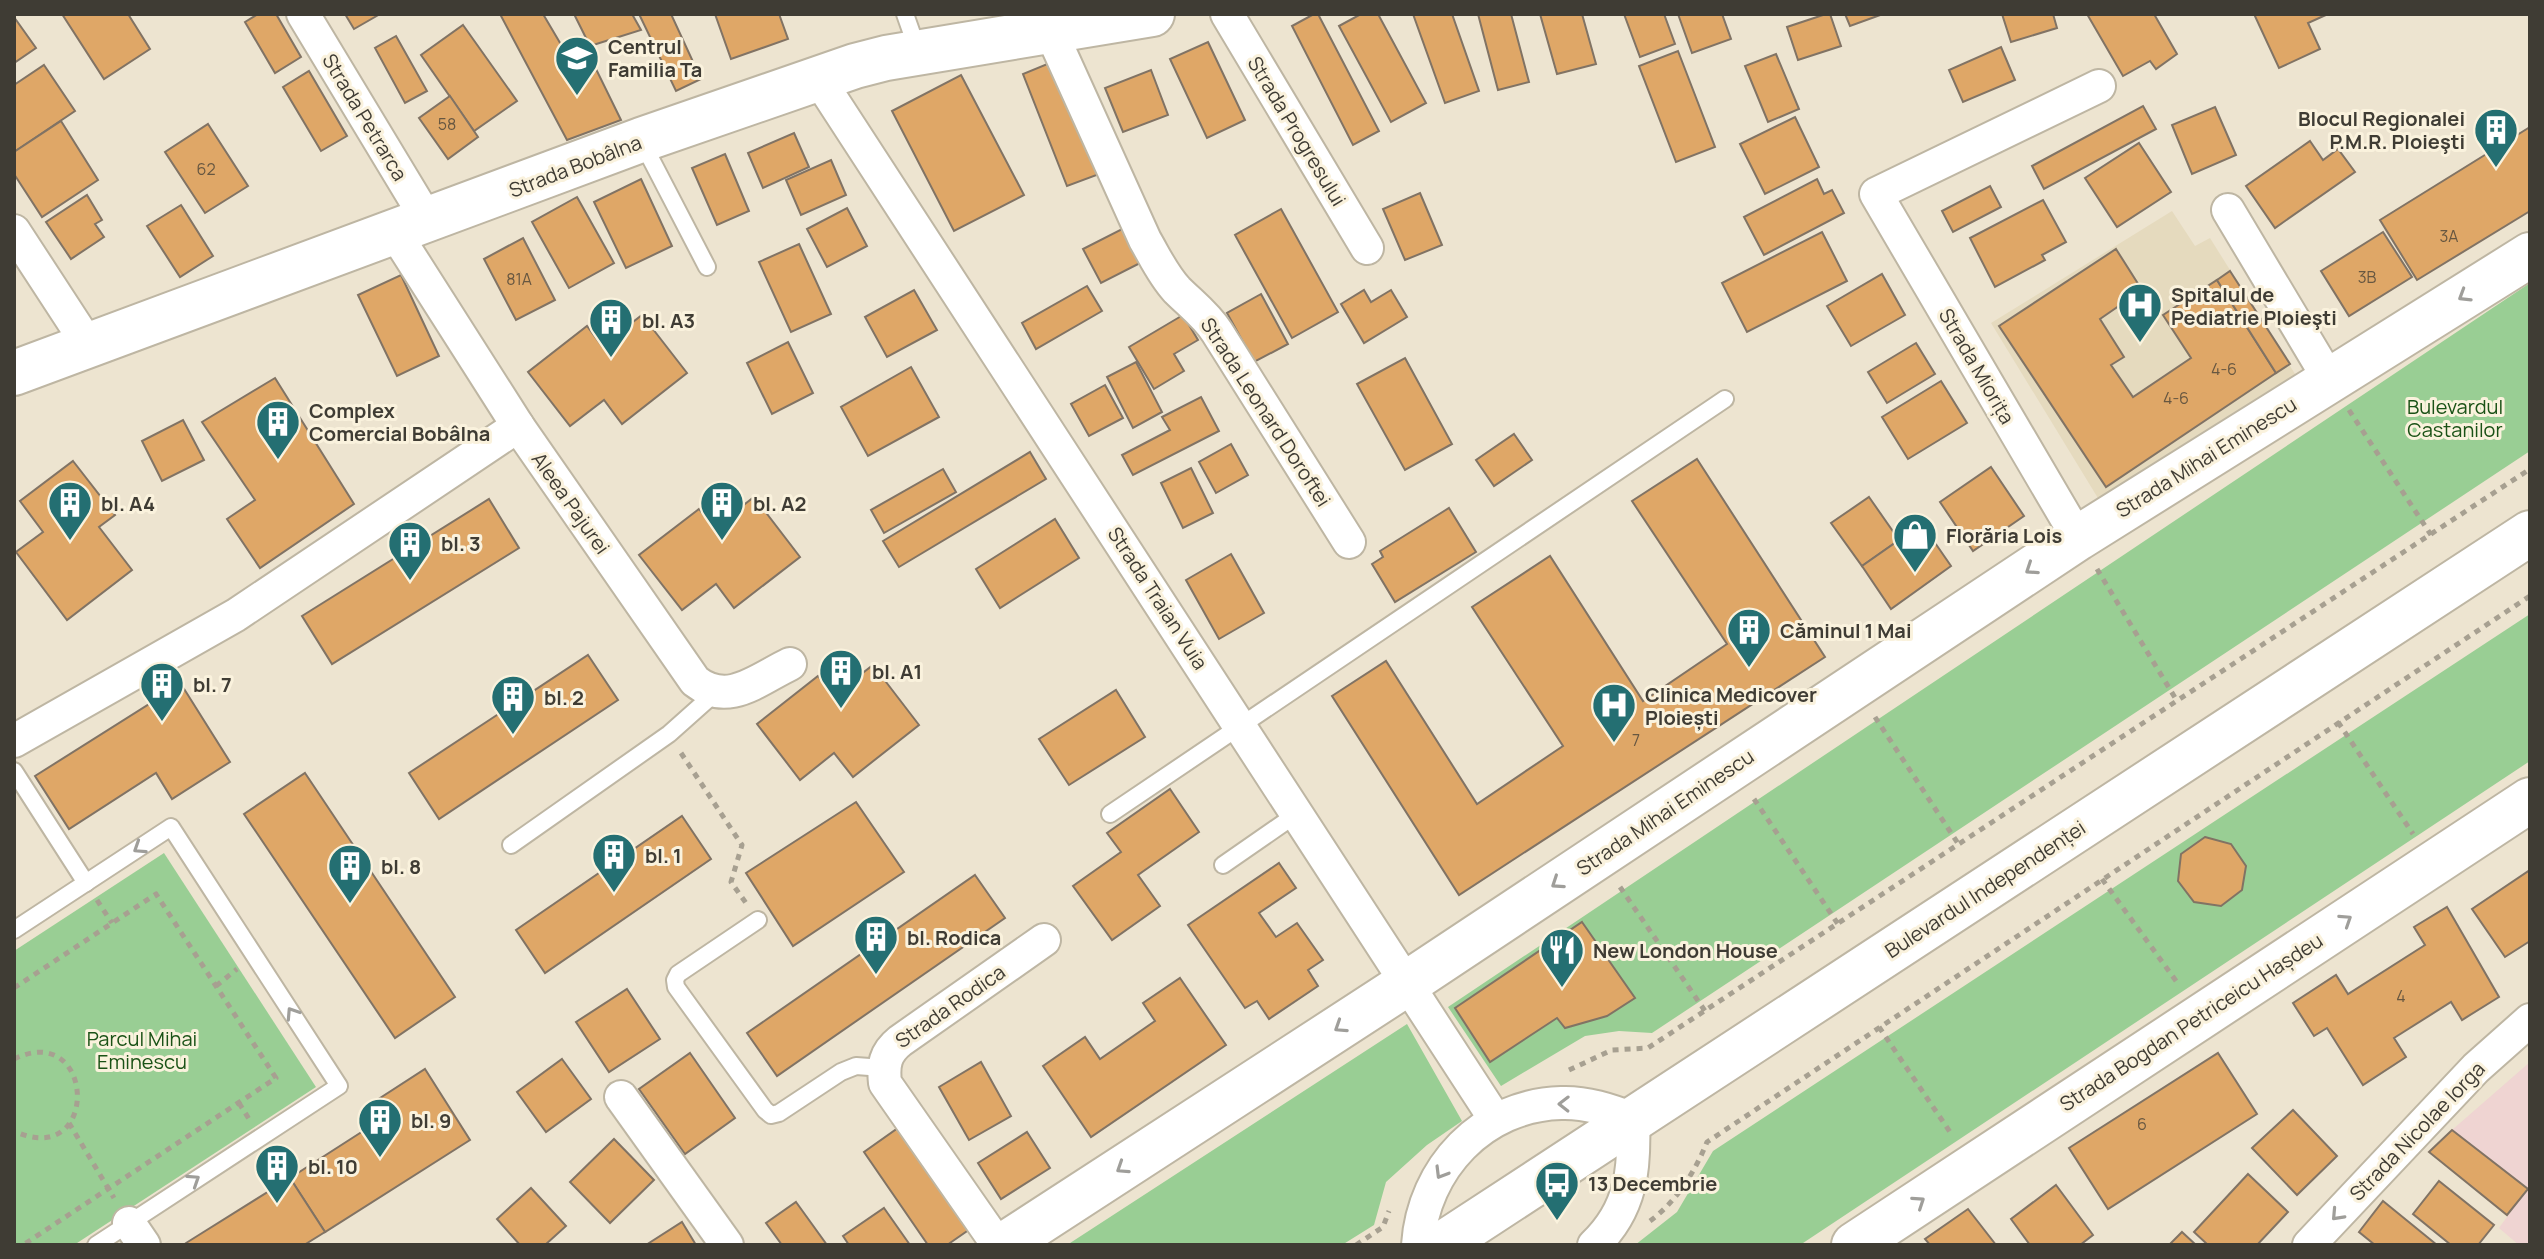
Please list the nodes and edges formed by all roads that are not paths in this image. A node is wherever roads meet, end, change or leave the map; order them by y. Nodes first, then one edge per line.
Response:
1 (303, 14) edge
2 (1152, 14) edge
3 (1227, 14) edge
4 (1050, 30) junction
5 (912, 33) edge
6 (818, 78) junction
7 (2099, 86) dead end
8 (641, 140) junction
9 (2228, 210) dead end
10 (412, 227) junction
11 (14, 231) edge
12 (1367, 248) dead end
13 (2530, 255) edge
14 (707, 267) dead end
15 (89, 346) junction
16 (14, 373) edge
17 (2329, 379) junction
18 (1725, 399) dead end
19 (518, 426) junction
20 (2530, 533) edge
21 (2078, 538) junction
22 (1349, 542) dead end
23 (790, 664) dead end
24 (715, 693) junction
25 (1242, 727) junction
26 (14, 741) edge
27 (14, 771) edge
28 (2530, 800) edge
29 (1298, 813) junction
30 (1110, 814) dead end
31 (511, 845) dead end
32 (1223, 865) dead end
33 (86, 883) junction
34 (758, 920) road end
35 (14, 930) edge
36 (1044, 940) dead end
37 (1406, 984) junction
38 (2530, 1020) edge
39 (883, 1068) junction
40 (621, 1097) dead end
41 (1495, 1119) junction
42 (1633, 1119) junction
43 (136, 1234) edge
44 (96, 1245) edge
45 (727, 1245) edge
46 (998, 1245) edge
47 (1004, 1245) edge
48 (1418, 1245) edge
49 (1441, 1245) edge
50 (1594, 1245) edge
51 (1854, 1245) edge
52 (2309, 1245) edge

1 - 10 street, Strada Petrarca
2 - 4 street, Strada Bobâlna
3 - 12 street, Strada Progresului
4 - 5 street, Strada Bobâlna
4 - 22 street, Strada Leonard Doroftei
5 - 6 street, Strada Bobâlna
6 - 8 street, Strada Bobâlna
6 - 25 street, Strada Traian Vuia
7 - 21 street, Strada Miorița
8 - 10 street, Strada Bobâlna
8 - 14 lane
9 - 17 street
10 - 15 street, Strada Bobâlna
10 - 19 street, Aleea Pajurei
11 - 15 street
13 -> 17 street, Strada Mihai Eminescu
15 - 16 street, Strada Bobâlna
17 - 21 street, Strada Mihai Eminescu
18 - 25 lane
19 - 24 street, Aleea Pajurei
19 - 26 street
20 - 42 street, Bulevardul Independenței
21 -> 37 street, Strada Mihai Eminescu
23 - 24 street
24 - 31 lane
25 - 29 street, Strada Traian Vuia
25 - 30 lane
27 - 33 lane
51 -> 28 street, Strada Bogdan Petriceicu Hașdeu
29 - 32 lane
29 - 37 street, Strada Traian Vuia
33 - 35 lane
43 -> 33 lane
34 - 39 lane
36 - 39 street, Strada Rodica
37 - 41 street, Strada Traian Vuia
37 -> 47 street, Strada Mihai Eminescu
38 -> 52 street, Strada Nicolae Iorga
39 - 46 street, Strada Rodica
40 - 45 street
42 -> 41 street
41 -> 48 street
42 - 49 street, Bulevardul Independenței
42 - 50 street
43 - 44 lane

